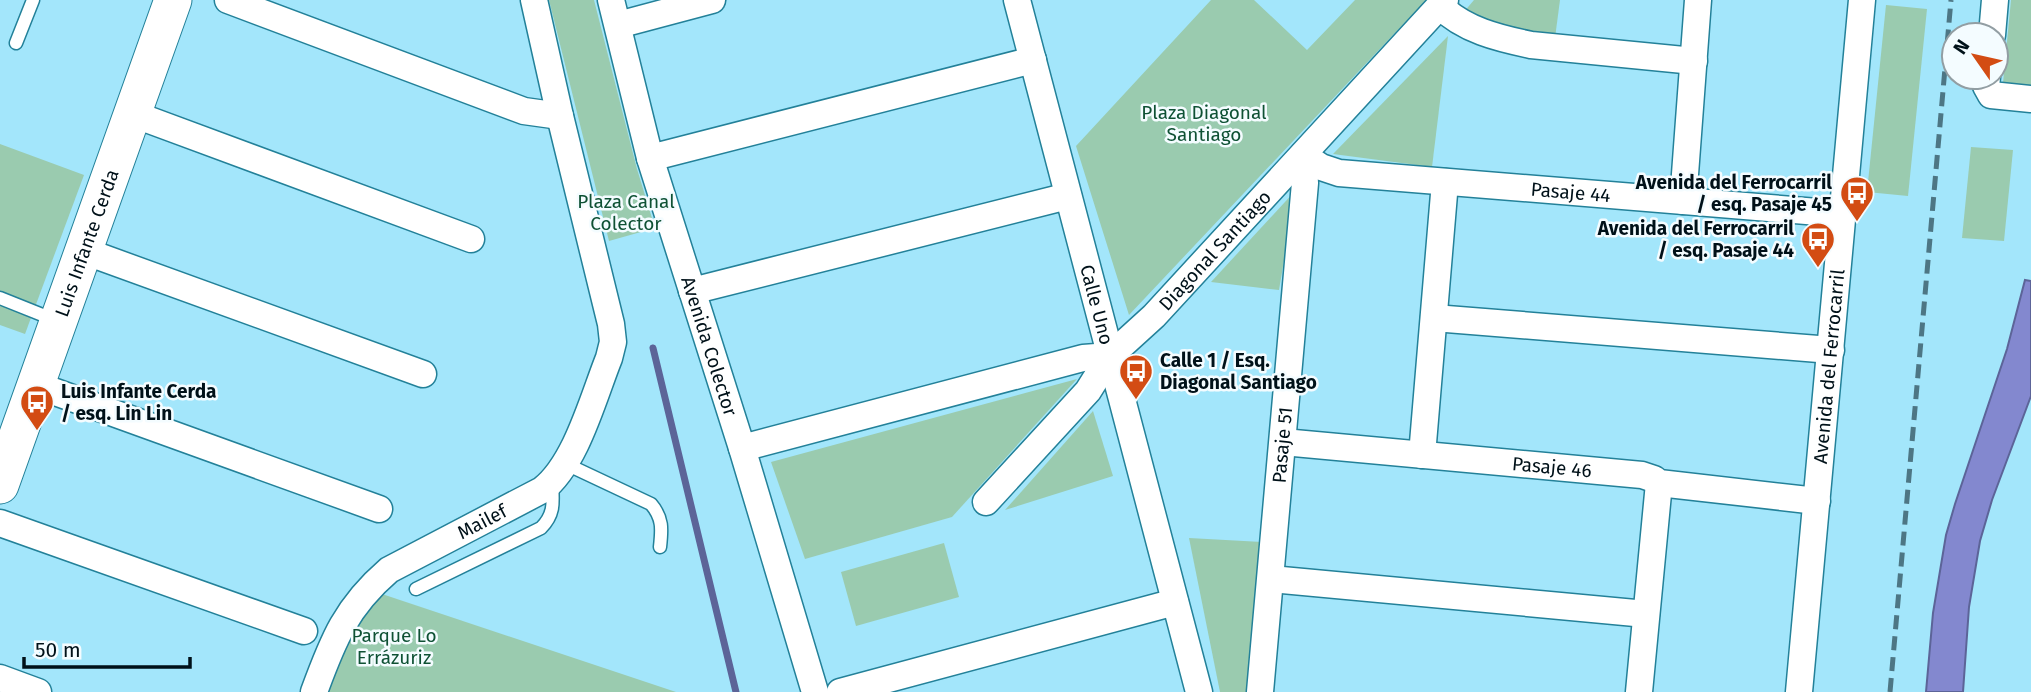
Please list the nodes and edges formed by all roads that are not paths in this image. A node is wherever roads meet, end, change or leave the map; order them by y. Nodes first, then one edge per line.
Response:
1 (33, 0) edge
2 (228, 0) edge
3 (534, 0) edge
4 (712, 0) edge
5 (1017, 0) edge
6 (1698, 0) edge
7 (1862, 0) edge
8 (1995, 0) edge
9 (171, 1) edge
10 (1443, 3) edge
11 (614, 13) edge
12 (1993, 21) edge
13 (16, 43) dead end
14 (1032, 60) junction
15 (1694, 61) junction
16 (1990, 91) edge
17 (2031, 99) edge
18 (133, 114) junction
19 (560, 116) junction
20 (1303, 155) junction
21 (650, 158) junction
22 (1445, 181) junction
23 (1068, 196) junction
24 (1682, 201) junction
25 (1843, 214) junction
26 (471, 239) dead end
27 (84, 251) junction
28 (692, 290) junction
29 (0, 298) edge
30 (1434, 318) junction
31 (59, 321) junction
32 (1831, 350) junction
33 (1110, 356) junction
34 (423, 374) dead end
35 (36, 385) junction
36 (1283, 442) junction
37 (743, 448) junction
38 (1422, 455) junction
39 (559, 474) junction
40 (1659, 483) junction
41 (0, 485) edge
42 (1818, 501) junction
43 (986, 502) dead end
44 (379, 509) dead end
45 (0, 523) edge
46 (660, 547) dead end
47 (1271, 579) junction
48 (416, 589) dead end
49 (1175, 602) junction
50 (1647, 614) junction
51 (304, 631) dead end
52 (0, 678) edge
53 (38, 692) edge
54 (314, 692) edge
55 (815, 692) edge
56 (840, 692) edge
57 (1199, 692) edge
58 (1260, 692) edge
59 (1639, 692) edge
60 (1799, 692) edge

1 - 13 lane
2 - 19 street
3 - 19 street
4 - 11 street
5 - 14 street, Calle Uno
6 - 15 street
7 - 25 street, Avenida del Ferrocarril
8 - 12 street
9 - 18 street, Luis Infante Cerda
10 - 15 street
10 - 20 street, Diagonal Santiago
11 - 21 street, Avenida Colector
14 - 21 street
14 - 23 street, Calle Uno
15 - 24 street
16 - 17 street
18 - 26 street
18 - 27 street, Luis Infante Cerda
19 - 39 street
20 - 22 street, Pasaje 44
20 - 33 street, Diagonal Santiago
20 - 36 street, Pasaje 51
21 - 28 street, Avenida Colector
22 - 24 street, Pasaje 44
22 - 30 street
23 - 28 street
23 - 33 street, Calle Uno
24 - 25 street, Pasaje 44
25 - 32 street, Avenida del Ferrocarril
27 - 31 street, Luis Infante Cerda
27 - 34 street
28 - 37 street, Avenida Colector
29 - 31 lane
30 - 32 street
30 - 38 street
31 - 35 street, Luis Infante Cerda
32 - 42 street, Avenida del Ferrocarril
33 - 37 street
33 - 43 street, Diagonal Santiago
33 - 49 street, Calle Uno
35 - 41 street, Luis Infante Cerda
35 - 44 street
36 - 38 street, Pasaje 46
36 - 47 street, Pasaje 51
37 - 55 street, Avenida Colector
38 - 40 street, Pasaje 46
39 - 46 lane
39 - 48 lane
39 - 54 street, Mailef
40 - 42 street, Pasaje 46
40 - 50 street
42 - 60 street, Avenida del Ferrocarril
45 - 51 street
47 - 50 street
47 - 58 street, Pasaje 51
49 - 56 street
49 - 57 street, Calle Uno
50 - 59 street
52 - 53 street

